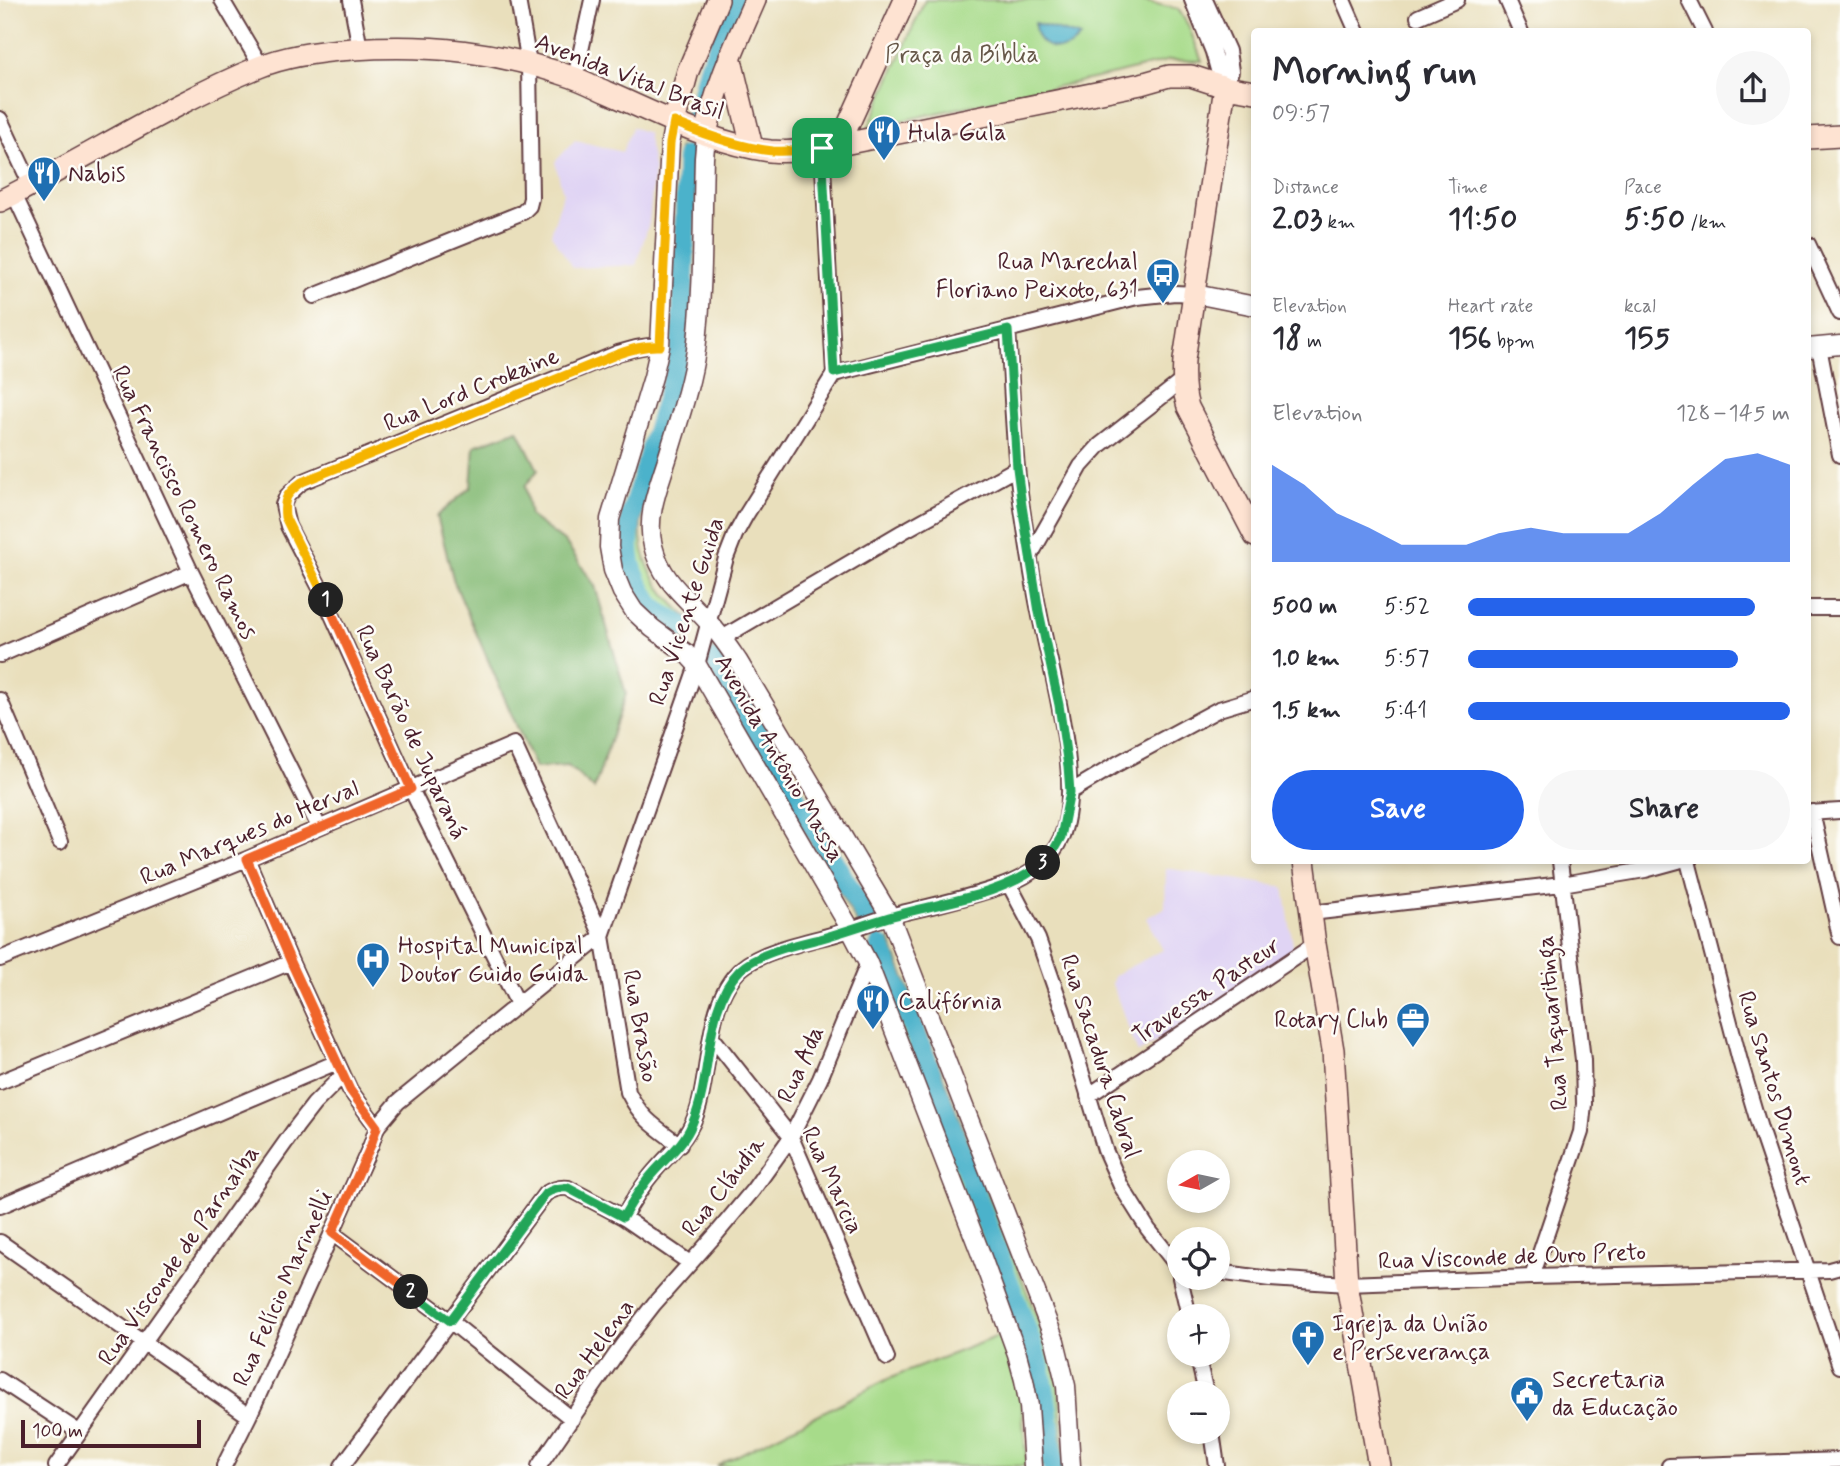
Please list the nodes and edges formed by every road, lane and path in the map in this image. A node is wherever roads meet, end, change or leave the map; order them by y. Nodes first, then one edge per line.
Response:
1 (222, 0) edge
2 (351, 0) edge
3 (518, 0) edge
4 (592, 0) edge
5 (718, 0) edge
6 (755, 0) edge
7 (905, 0) edge
8 (1192, 0) edge
9 (1205, 0) edge
10 (1343, 0) edge
11 (1457, 0) edge
12 (1507, 0) edge
13 (1689, 0) edge
14 (1418, 16) dead end
15 (1355, 28) edge
16 (1519, 28) edge
17 (1703, 28) edge
18 (360, 49) junction
19 (730, 56) junction
20 (529, 63) junction
21 (261, 66) junction
22 (575, 78) junction
23 (1225, 87) junction
24 (1251, 91) edge
25 (0, 119) edge
26 (674, 122) junction
27 (706, 135) junction
28 (1840, 136) edge
29 (1811, 138) edge
30 (752, 147) junction
31 (830, 147) junction
32 (15, 193) edge
33 (1811, 250) edge
34 (1195, 294) junction
35 (314, 296) dead end
36 (1251, 305) edge
37 (1840, 313) edge
38 (1008, 330) junction
39 (1840, 345) edge
40 (660, 346) junction
41 (1814, 348) edge
42 (834, 373) junction
43 (1182, 380) junction
44 (1840, 455) edge
45 (1017, 468) junction
46 (302, 482) joint
47 (1249, 513) edge
48 (1030, 556) junction
49 (191, 572) junction
50 (1811, 608) edge
51 (1840, 608) edge
52 (708, 622) junction
53 (722, 639) junction
54 (0, 655) edge
55 (697, 665) junction
56 (1251, 699) edge
57 (0, 700) edge
58 (411, 789) junction
59 (1070, 792) junction
60 (1840, 811) edge
61 (1811, 813) edge
62 (1811, 817) edge
63 (318, 827) junction
64 (60, 842) dead end
65 (247, 859) junction
66 (1304, 864) edge
67 (1560, 864) edge
68 (1666, 864) edge
69 (1689, 864) edge
70 (1009, 884) junction
71 (1562, 884) junction
72 (1311, 913) junction
73 (890, 916) junction
74 (851, 930) junction
75 (602, 936) junction
76 (1840, 937) edge
77 (1315, 944) junction
78 (0, 959) edge
79 (291, 962) junction
80 (868, 963) junction
81 (881, 998) junction
82 (518, 1004) junction
83 (848, 1010) junction
84 (712, 1037) junction
85 (340, 1069) junction
86 (0, 1082) edge
87 (1088, 1096) junction
88 (377, 1127) junction
89 (791, 1137) junction
90 (680, 1145) junction
91 (0, 1206) edge
92 (623, 1217) junction
93 (332, 1233) junction
94 (0, 1242) edge
95 (1167, 1254) edge
96 (691, 1263) junction
97 (1840, 1267) edge
98 (1808, 1270) junction
99 (1230, 1274) edge
100 (1532, 1277) junction
101 (1347, 1284) junction
102 (450, 1321) junction
103 (145, 1342) junction
104 (887, 1358) dead end
105 (1840, 1366) edge
106 (0, 1380) edge
107 (249, 1416) junction
108 (572, 1419) junction
109 (79, 1432) junction
110 (1214, 1444) edge
111 (1840, 1460) edge
112 (1733, 1465) edge
113 (56, 1466) edge
114 (224, 1466) edge
115 (342, 1466) edge
116 (539, 1466) edge
117 (1033, 1466) edge
118 (1071, 1466) edge
119 (1217, 1466) edge
120 (1379, 1466) edge
121 (1669, 1466) edge

1 - 21 street
2 - 18 street
3 - 20 street
4 - 22 street
5 - 26 main road, Avenida Antônio Massa
6 - 19 main road, Avenida Antônio Massa
7 - 31 main road
8 - 23 street
9 - 23 street
10 - 15 street
11 - 14 street
12 - 16 street
13 - 17 street
18 - 20 main road, Avenida Vital Brasil
18 - 21 main road, Avenida Vital Brasil
19 - 27 main road, Avenida Antônio Massa
19 - 30 main road
20 - 22 main road, Avenida Vital Brasil
20 - 35 street
21 - 32 main road, Avenida Vital Brasil
22 - 26 main road, Avenida Vital Brasil
23 - 24 main road, Avenida Vital Brasil
23 - 31 main road, Avenida Vital Brasil
23 - 34 main road
25 - 32 street, Rua Francisco Romero Ramos
26 - 27 main road, Avenida Vital Brasil
26 - 40 street, Avenida Antônio Massa
27 - 30 main road, Avenida Vital Brasil
27 - 52 street, Avenida Antônio Massa
28 - 29 main road
30 - 31 main road, Avenida Vital Brasil
31 - 42 street
32 - 49 street, Rua Francisco Romero Ramos
33 - 37 street
34 - 36 street
34 - 38 street
34 - 43 main road
38 - 42 street
38 - 45 street
39 - 41 street
40 - 46 street, Rua Lord Crokaine
40 - 55 street, Avenida Antônio Massa
41 - 44 street
42 - 52 street, Rua Vicente Guida
43 - 47 main road
43 - 48 street
45 - 48 street
45 - 53 street
46 - 58 street, Rua Barão de Juparaná
48 - 59 street
49 - 54 street
49 - 63 street, Rua Francisco Romero Ramos
50 - 51 street
52 - 53 street, Avenida Antônio Massa
52 - 55 street, Rua Vicente Guida
53 - 73 street, Avenida Antônio Massa
55 - 74 street, Avenida Antônio Massa
55 - 75 street, Rua Vicente Guida
56 - 59 street
57 - 64 street
58 - 63 street, Rua Marques do Herval
58 - 75 street, Rua Marques do Herval
58 - 82 street, Rua Barão de Juparaná
59 - 70 street
60 - 61 street
62 - 76 street
63 - 65 street, Rua Marques do Herval
65 - 78 street, Rua Marques do Herval
65 - 79 street
66 - 72 main road
67 - 71 street, Rua Taquaritinga
68 - 71 street
69 - 98 street, Rua Santos Dumont
70 - 73 street
70 - 87 street, Rua Sacadura Cabral
71 - 72 street
71 - 100 street, Rua Taquaritinga
72 - 77 main road
73 - 74 street
73 - 118 street, Avenida Antônio Massa
74 - 80 street, Avenida Antônio Massa
74 - 84 street
75 - 82 street, Rua Felício Marinelli
75 - 90 street, Rua Brasão
77 - 87 street, Travessa Pasteur
77 - 101 main road
79 - 85 street
79 - 86 street
80 - 81 street, Avenida Antônio Massa
80 - 83 street, Rua Ada
81 - 83 street, Rua Ada
81 - 117 street, Avenida Antônio Massa
82 - 88 street, Rua Felício Marinelli
83 - 89 street, Rua Ada
84 - 89 street, Rua Marcia
84 - 90 street
85 - 88 street
85 - 91 street
85 - 103 street, Rua Visconde de Parnaíba
87 - 95 street, Rua Sacadura Cabral
88 - 93 street, Rua Felício Marinelli
89 - 96 street, Rua Cláudia
89 - 104 street, Rua Marcia
90 - 92 street
92 - 96 street
92 - 102 street
93 - 102 street
93 - 107 street, Rua Felício Marinelli
94 - 103 street
96 - 108 street, Rua Helena
97 - 98 street, Rua Visconde de Ouro Preto
98 - 100 street, Rua Visconde de Ouro Preto
98 - 105 street, Rua Santos Dumont
99 - 101 street, Rua Visconde de Ouro Preto
100 - 101 street, Rua Visconde de Ouro Preto
101 - 120 main road
102 - 108 street
102 - 115 street
103 - 107 street
103 - 109 street, Rua Visconde de Parnaíba
106 - 109 street
107 - 114 street, Rua Felício Marinelli
108 - 116 street, Rua Helena
109 - 113 street, Rua Visconde de Parnaíba
110 - 119 street
111 - 112 street
112 - 121 street

